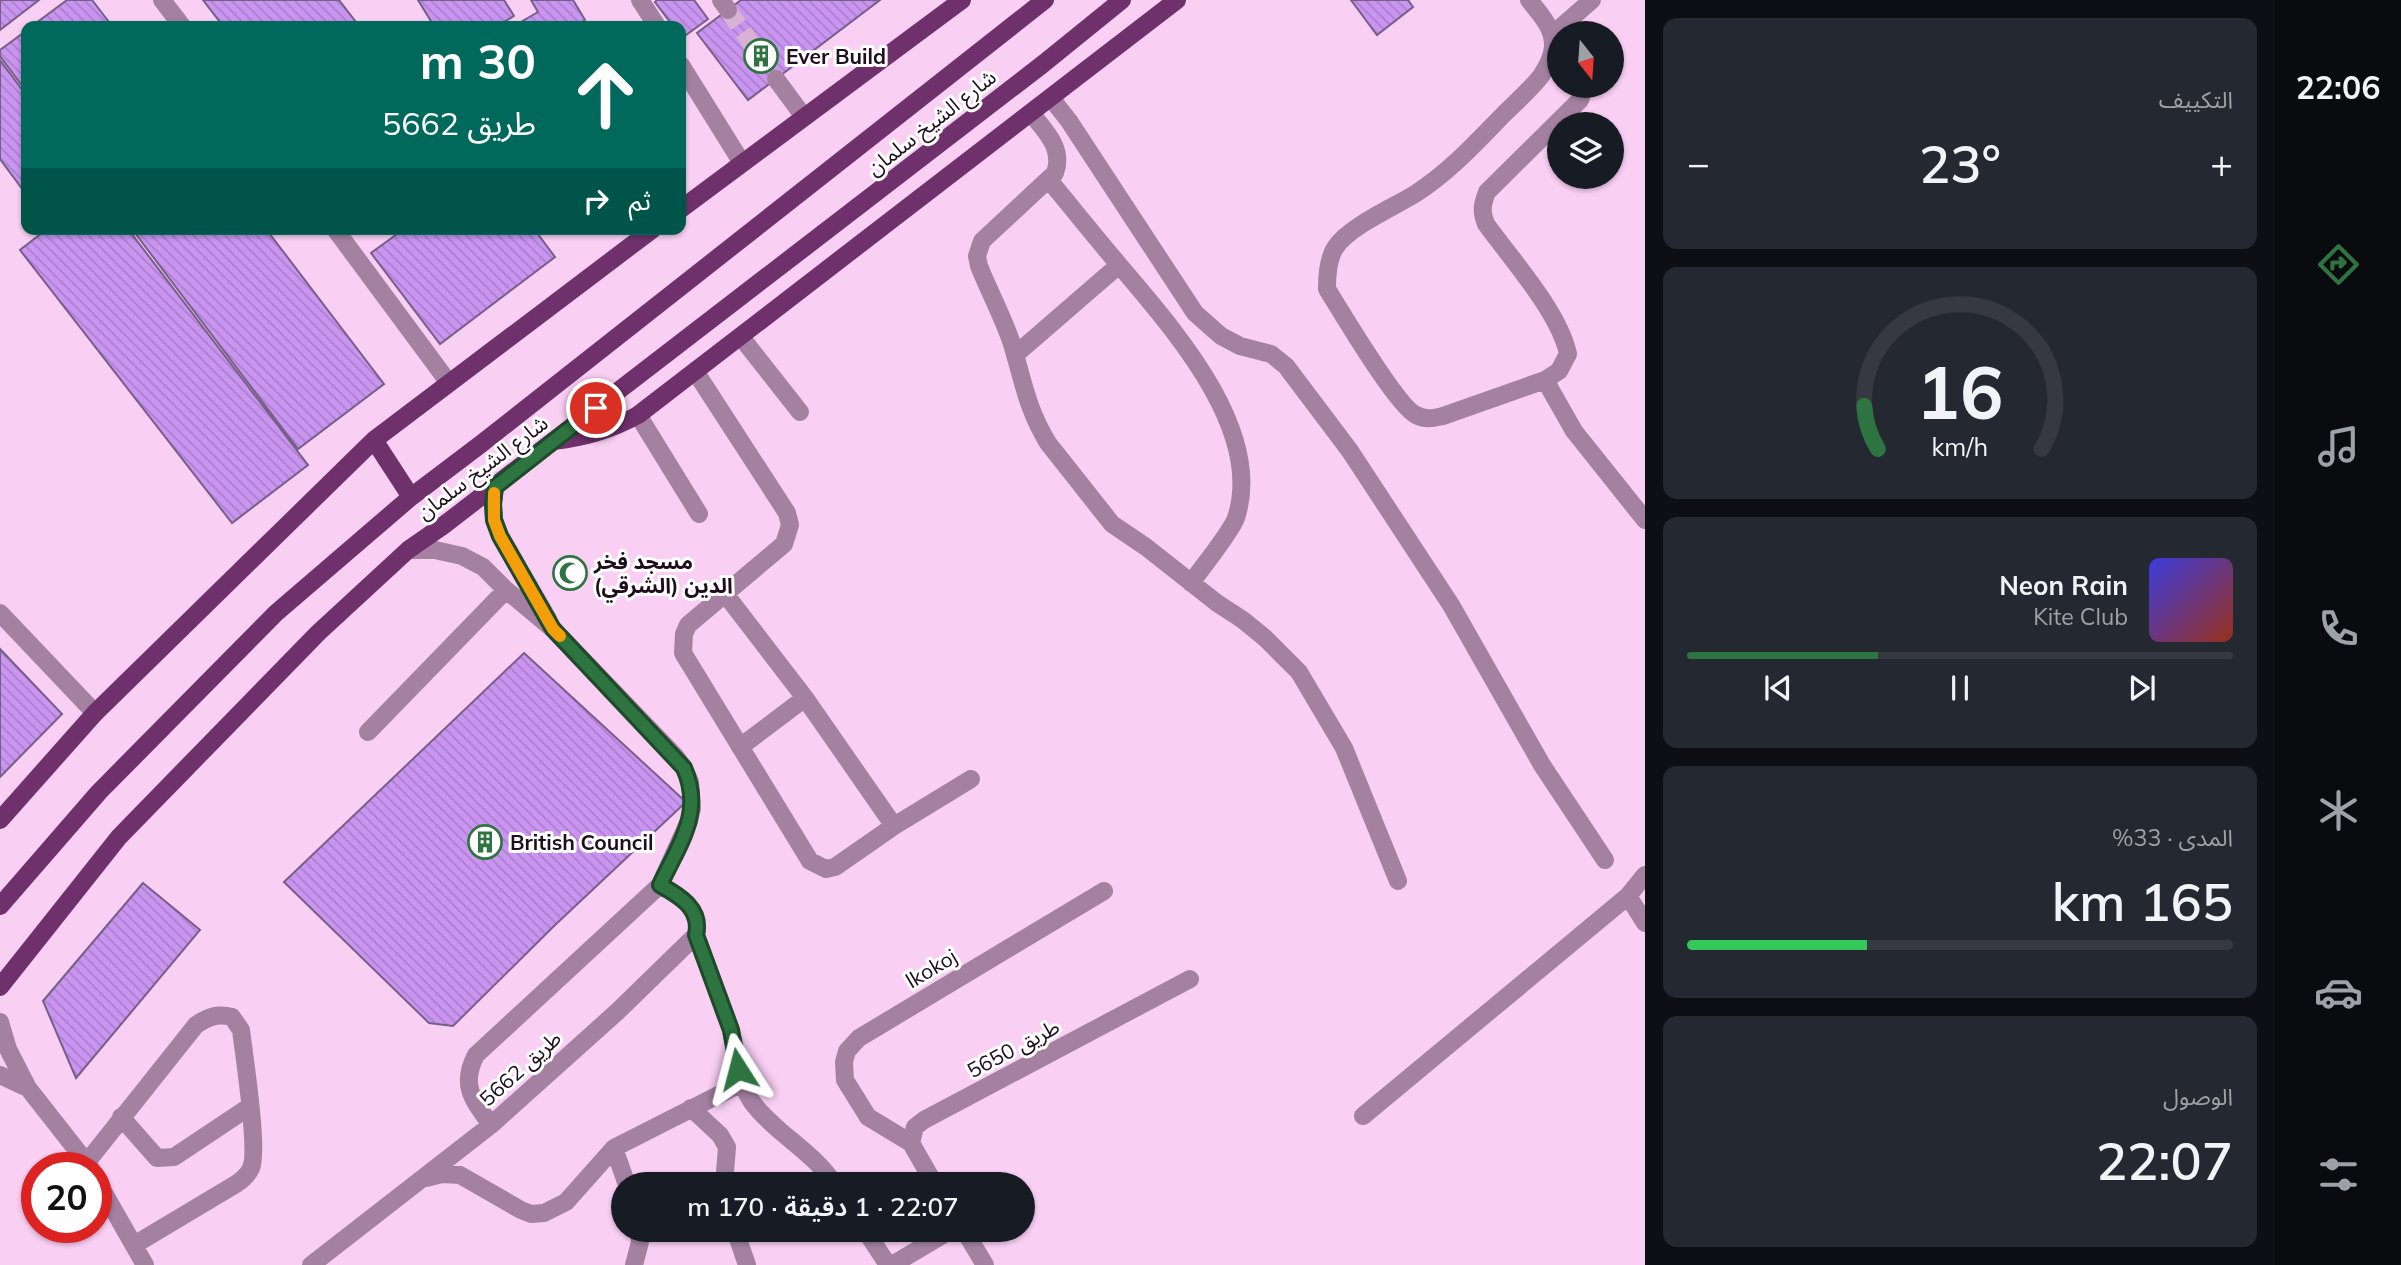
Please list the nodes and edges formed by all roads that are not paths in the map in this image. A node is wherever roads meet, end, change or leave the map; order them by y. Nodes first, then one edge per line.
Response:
1 (162, 0) edge
2 (640, 0) edge
3 (962, 0) edge
4 (1045, 0) edge
5 (1122, 0) edge
6 (1177, 0) edge
7 (1530, 0) edge
8 (1592, 0) edge
9 (178, 21) edge
10 (654, 21) edge
11 (1574, 21) edge
12 (1547, 25) edge
13 (1547, 65) edge
14 (686, 73) edge
15 (776, 79) tunnel mouth
16 (1051, 98) junction
17 (1581, 98) edge
18 (1031, 113) junction
19 (804, 117) junction
20 (741, 163) junction
21 (1049, 180) junction
22 (686, 205) edge
23 (339, 235) edge
24 (645, 235) edge
25 (1119, 265) junction
26 (741, 337) junction
27 (1015, 355) junction
28 (695, 371) junction
29 (1545, 380) junction
30 (449, 383) junction
31 (800, 412) dead end
32 (638, 415) junction
33 (374, 440) junction
34 (553, 441) junction
35 (495, 487) junction
36 (411, 497) junction
37 (699, 514) dead end
38 (1645, 520) edge
39 (408, 550) junction
40 (1191, 583) junction
41 (506, 590) junction
42 (726, 595) junction
43 (0, 613) edge
44 (553, 629) junction
45 (805, 698) junction
46 (95, 713) junction
47 (368, 732) dead end
48 (740, 747) junction
49 (971, 779) dead end
50 (0, 820) edge
51 (894, 826) junction
52 (1605, 859) dead end
53 (1645, 875) edge
54 (1398, 881) dead end
55 (660, 885) junction
56 (1104, 891) dead end
57 (1628, 896) junction
58 (0, 906) edge
59 (1645, 923) edge
60 (696, 935) junction
61 (1190, 979) dead end
62 (0, 987) edge
63 (0, 1022) edge
64 (0, 1074) edge
65 (742, 1083) junction
66 (28, 1088) junction
67 (249, 1107) junction
68 (691, 1108) junction
69 (1363, 1116) dead end
70 (121, 1117) junction
71 (491, 1125) junction
72 (911, 1143) junction
73 (614, 1148) junction
74 (78, 1152) edge
75 (97, 1152) edge
76 (622, 1172) edge
77 (725, 1172) edge
78 (825, 1172) edge
79 (928, 1172) edge
80 (423, 1179) junction
81 (112, 1207) edge
82 (640, 1242) edge
83 (739, 1242) edge
84 (874, 1242) edge
85 (930, 1242) edge
86 (971, 1242) edge
87 (134, 1245) junction
88 (145, 1265) edge
89 (310, 1265) edge
90 (634, 1265) edge
91 (747, 1265) edge
92 (890, 1265) edge
93 (985, 1265) edge

1 - 9 street
2 - 10 street
3 - 19 main road
4 - 36 main road, شارع الشيخ سلمان
5 - 34 main road, شارع الشيخ سلمان
6 - 16 main road
7 - 12 street
8 - 11 street
13 - 29 street
14 - 20 street
15 - 19 street
16 - 18 main road
16 - 52 street
17 - 29 street
18 - 21 street
18 - 26 main road
19 - 20 main road
20 - 22 main road
21 - 25 street
21 - 27 street
23 - 30 street
24 - 30 main road
25 - 27 street
25 - 40 street
26 - 28 main road
26 - 31 street
27 - 40 street
28 - 32 main road
28 - 42 street
29 - 38 street
30 - 33 main road
32 - 34 main road
32 - 37 street
33 - 36 main road
33 - 46 main road
34 - 35 main road, شارع الشيخ سلمان
35 - 39 main road, شارع الشيخ سلمان
35 - 44 street
36 - 58 main road, شارع الشيخ سلمان
39 - 41 street
39 - 62 main road, شارع الشيخ سلمان
40 - 54 street
41 - 44 street
41 - 47 street
42 - 45 street
42 - 48 street
43 - 46 street
44 - 55 street
45 - 48 street
45 - 51 street
46 - 50 main road
48 - 51 street
49 - 51 street
53 - 57 street
55 - 60 street
55 - 71 street
56 - 72 street, lkokoj
57 - 59 street
57 - 69 street
60 - 65 street
60 - 71 street, طريق 5662
61 - 72 street, طريق 5650
63 - 66 street
64 - 66 street
65 - 68 street
65 - 78 street
66 - 74 street
67 - 70 street
67 - 70 street
67 - 87 street
68 - 73 street
68 - 77 street
70 - 75 street
71 - 80 street, طريق 5662
72 - 79 street
73 - 76 street
73 - 80 street
80 - 89 street, طريق 5662
81 - 87 street
82 - 90 street
83 - 91 street
84 - 92 street
85 - 92 street
86 - 93 street
87 - 88 street

